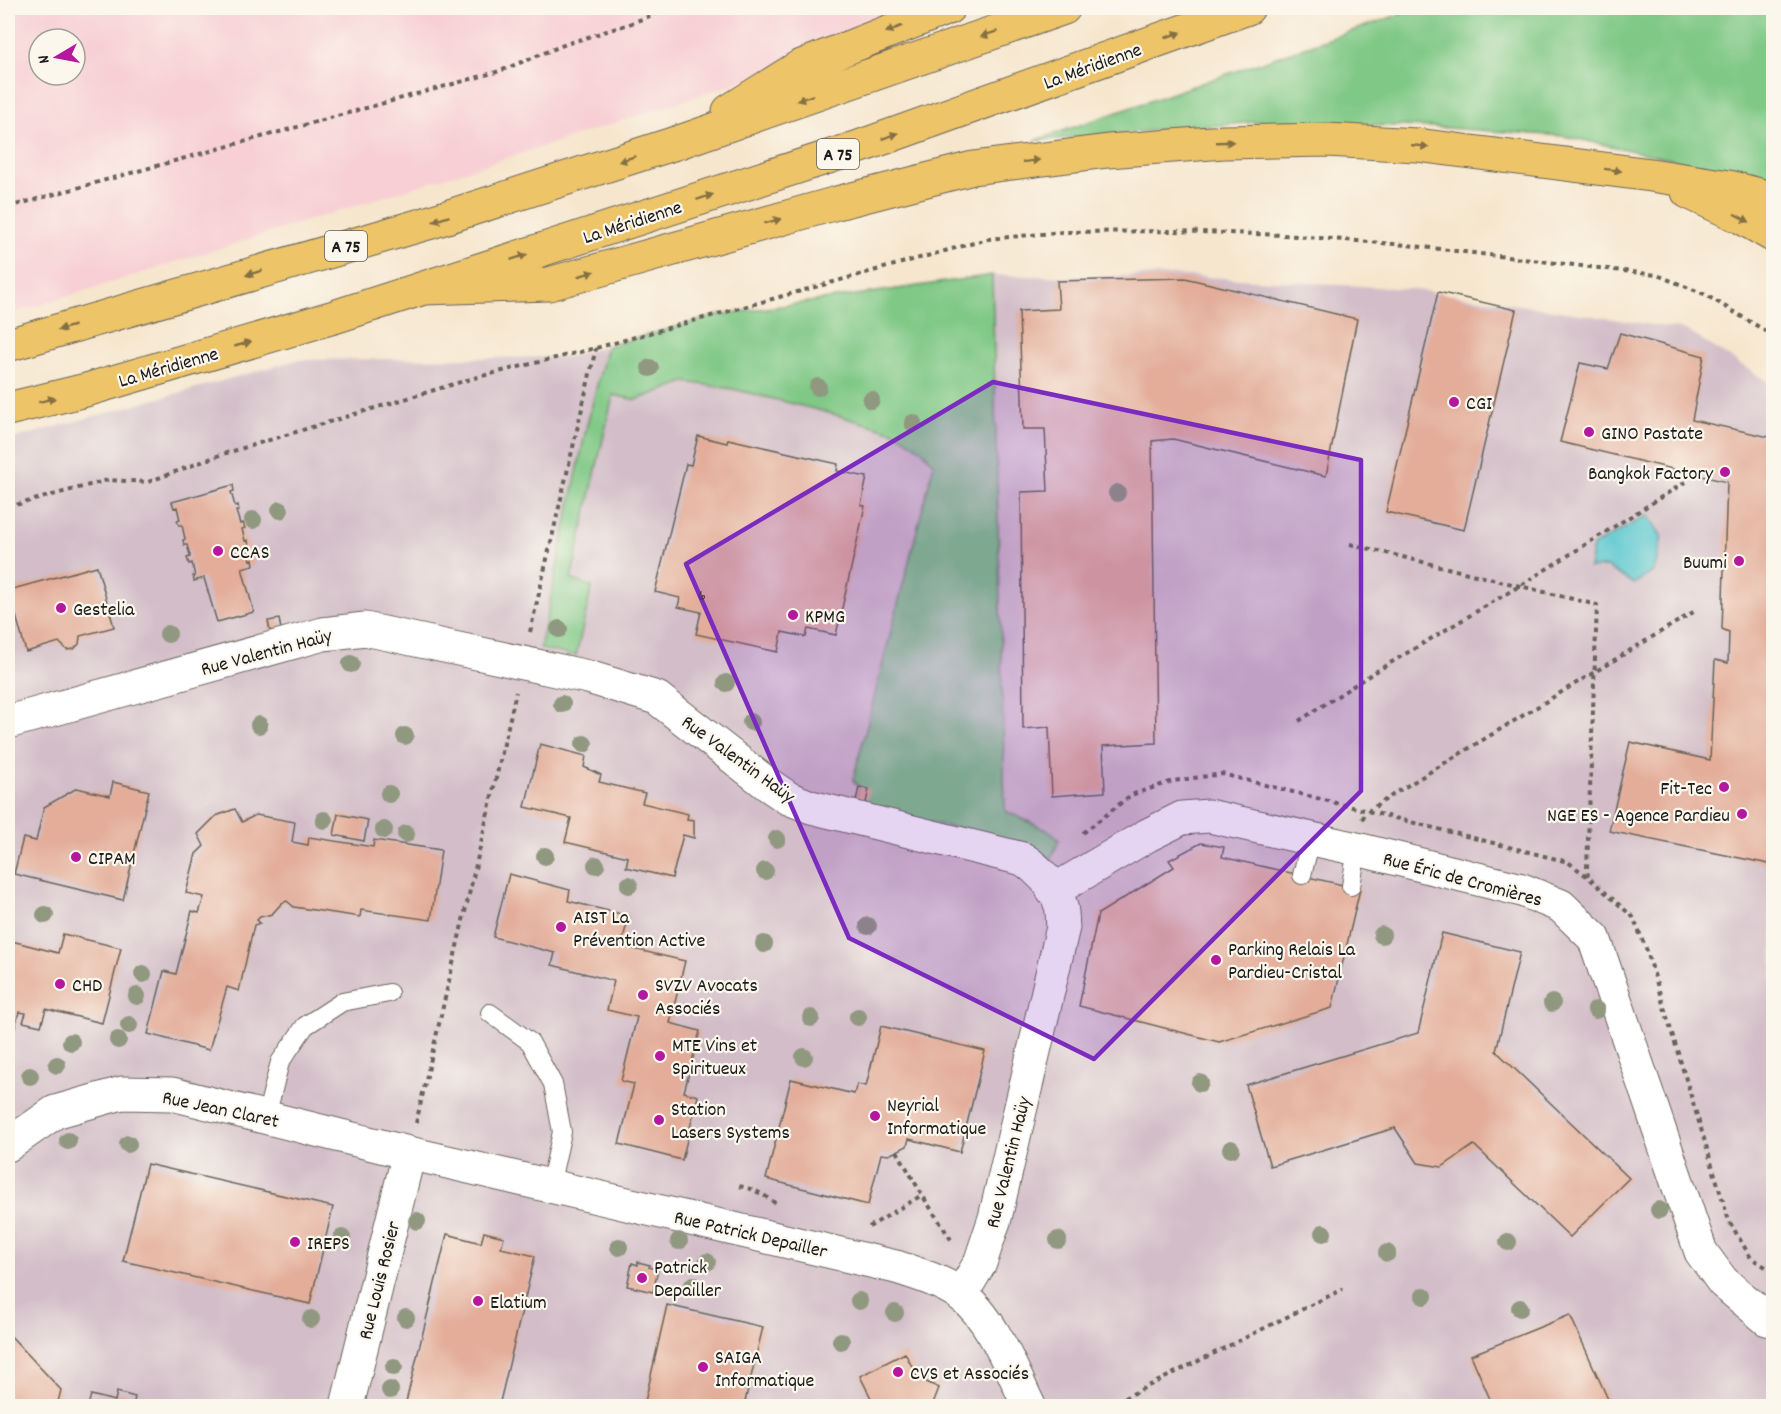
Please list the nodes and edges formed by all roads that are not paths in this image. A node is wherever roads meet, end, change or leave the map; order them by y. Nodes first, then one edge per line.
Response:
1 (948, 8) edge
2 (1064, 8) edge
3 (1248, 8) edge
4 (682, 141) junction
5 (1651, 175) junction
6 (1773, 199) edge
7 (1773, 236) edge
8 (424, 288) junction
9 (8, 345) edge
10 (8, 410) edge
11 (8, 722) edge
12 (1363, 831) junction
13 (1311, 839) junction
14 (1302, 875) dead end
15 (1350, 886) dead end
16 (1053, 891) junction
17 (390, 993) dead end
18 (490, 1013) dead end
19 (266, 1117) junction
20 (8, 1145) edge
21 (409, 1153) junction
22 (550, 1186) junction
23 (961, 1294) junction
24 (1773, 1321) edge
25 (347, 1407) edge
26 (1029, 1407) edge

1 -> 4 highway
2 -> 4 highway, A 75
8 -> 3 highway, La Méridienne / A 75
4 -> 9 highway, A 75
5 - 6 highway
5 -> 7 highway
8 -> 5 highway
10 -> 8 highway, La Méridienne / A 75
11 - 16 street, Rue Valentin Haüy
12 - 13 street, Rue Éric de Cromières
12 - 15 lane
12 - 24 street, Rue Éric de Cromières
13 - 14 lane
13 - 16 street, Rue Éric de Cromières
16 - 23 street, Rue Valentin Haüy
17 - 19 lane
18 - 22 lane
19 - 20 street, Rue Jean Claret
19 - 21 street, Rue Jean Claret
21 - 22 street, Rue Patrick Depailler
21 - 25 street, Rue Louis Rosier
22 - 23 street, Rue Patrick Depailler
23 - 26 street, Rue Patrick Depailler

